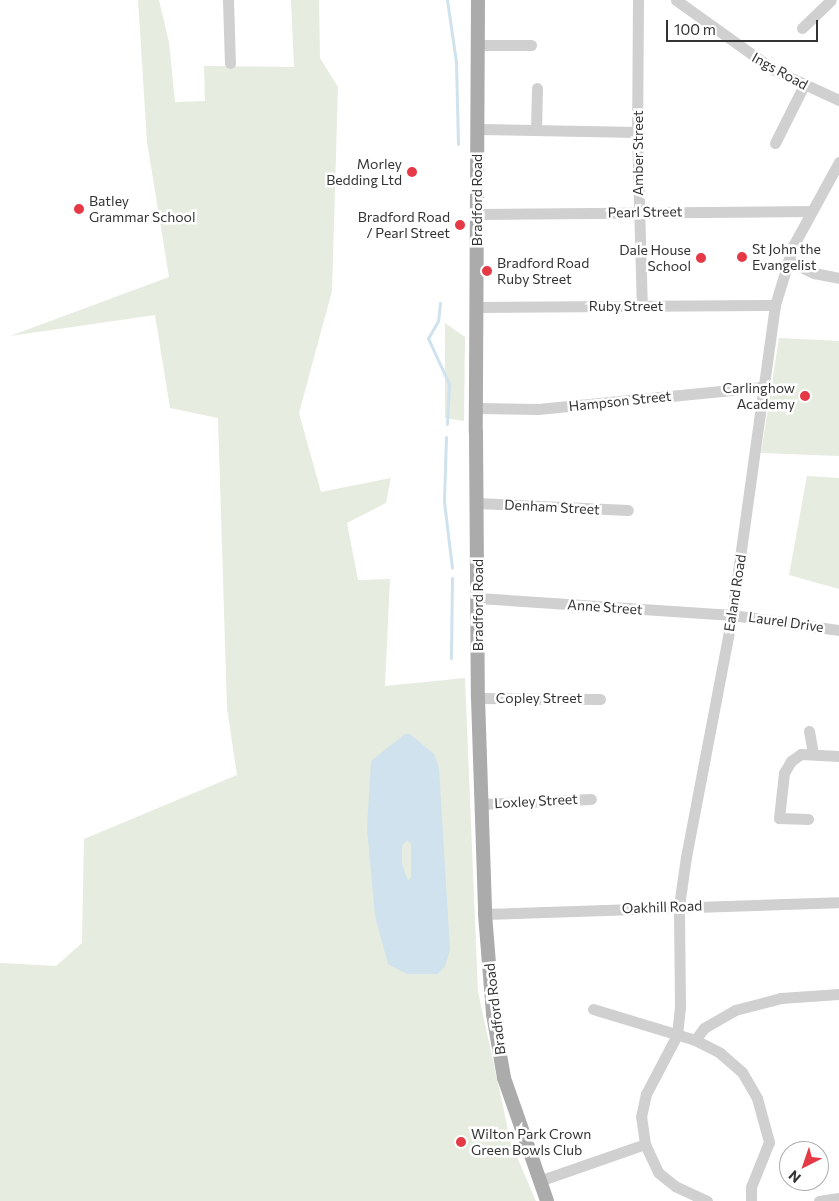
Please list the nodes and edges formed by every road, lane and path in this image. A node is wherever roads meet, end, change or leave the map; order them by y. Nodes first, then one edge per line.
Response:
1 (228, 0) edge
2 (478, 0) edge
3 (638, 0) edge
4 (676, 0) edge
5 (831, 0) edge
6 (689, 4) edge
7 (802, 28) dead end
8 (478, 45) junction
9 (531, 45) dead end
10 (230, 63) dead end
11 (804, 85) junction
12 (537, 88) dead end
13 (839, 100) edge
14 (478, 129) junction
15 (536, 130) junction
16 (637, 132) junction
17 (775, 144) dead end
18 (839, 162) edge
19 (812, 211) junction
20 (638, 212) junction
21 (477, 214) junction
22 (788, 261) junction
23 (839, 278) edge
24 (775, 305) junction
25 (642, 306) junction
26 (477, 307) junction
27 (764, 387) junction
28 (476, 408) junction
29 (477, 503) junction
30 (628, 510) dead end
31 (478, 598) junction
32 (732, 615) junction
33 (839, 630) edge
34 (478, 698) junction
35 (600, 698) dead end
36 (810, 731) dead end
37 (813, 754) junction
38 (839, 756) edge
39 (591, 799) dead end
40 (482, 804) junction
41 (808, 819) dead end
42 (839, 902) edge
43 (679, 906) junction
44 (486, 914) junction
45 (839, 994) edge
46 (593, 1008) dead end
47 (677, 1035) junction
48 (695, 1040) junction
49 (645, 1144) junction
50 (539, 1181) junction
51 (839, 1198) edge
52 (547, 1201) edge
53 (707, 1201) edge
54 (751, 1201) edge
55 (819, 1201) edge

1 - 10 street
2 - 8 main road, Bradford Road
3 - 16 street, Amber Street
4 - 6 street, Ings Road
5 - 7 street
6 - 11 street, Ings Road
8 - 9 street
8 - 14 main road, Bradford Road
11 - 13 street, Ings Road
11 - 17 street
12 - 15 street
14 - 15 street
14 - 21 main road, Bradford Road
15 - 16 street
16 - 20 street, Amber Street
18 - 19 street, Ealand Road
19 - 20 street, Pearl Street
19 - 22 street, Ealand Road
20 - 21 street, Pearl Street
20 - 25 street, Amber Street
21 - 26 main road, Bradford Road
22 - 23 street
22 - 24 street, Ealand Road
24 - 25 street, Ruby Street
24 - 27 street, Ealand Road
25 - 26 street, Ruby Street
26 - 28 main road, Bradford Road
27 - 28 street, Hampson Street
27 - 32 street, Ealand Road
28 - 29 main road, Bradford Road
29 - 30 street, Denham Street
29 - 31 main road, Bradford Road
31 - 32 street, Anne Street
31 - 34 main road, Bradford Road
32 - 33 street, Laurel Drive
32 - 43 street, Ealand Road
34 - 35 street, Copley Street
34 - 40 main road, Bradford Road
36 - 37 street
37 - 38 street
37 - 41 street
39 - 40 street, Loxley Street
40 - 44 main road, Bradford Road
42 - 43 street, Oakhill Road
43 - 44 street, Oakhill Road
43 - 47 street, Ealand Road
44 - 50 main road, Bradford Road
45 - 48 street
46 - 47 street
47 - 48 street
47 - 49 street
48 - 54 street
49 - 50 street
49 - 53 street
50 - 52 main road, Bradford Road
51 - 55 street

